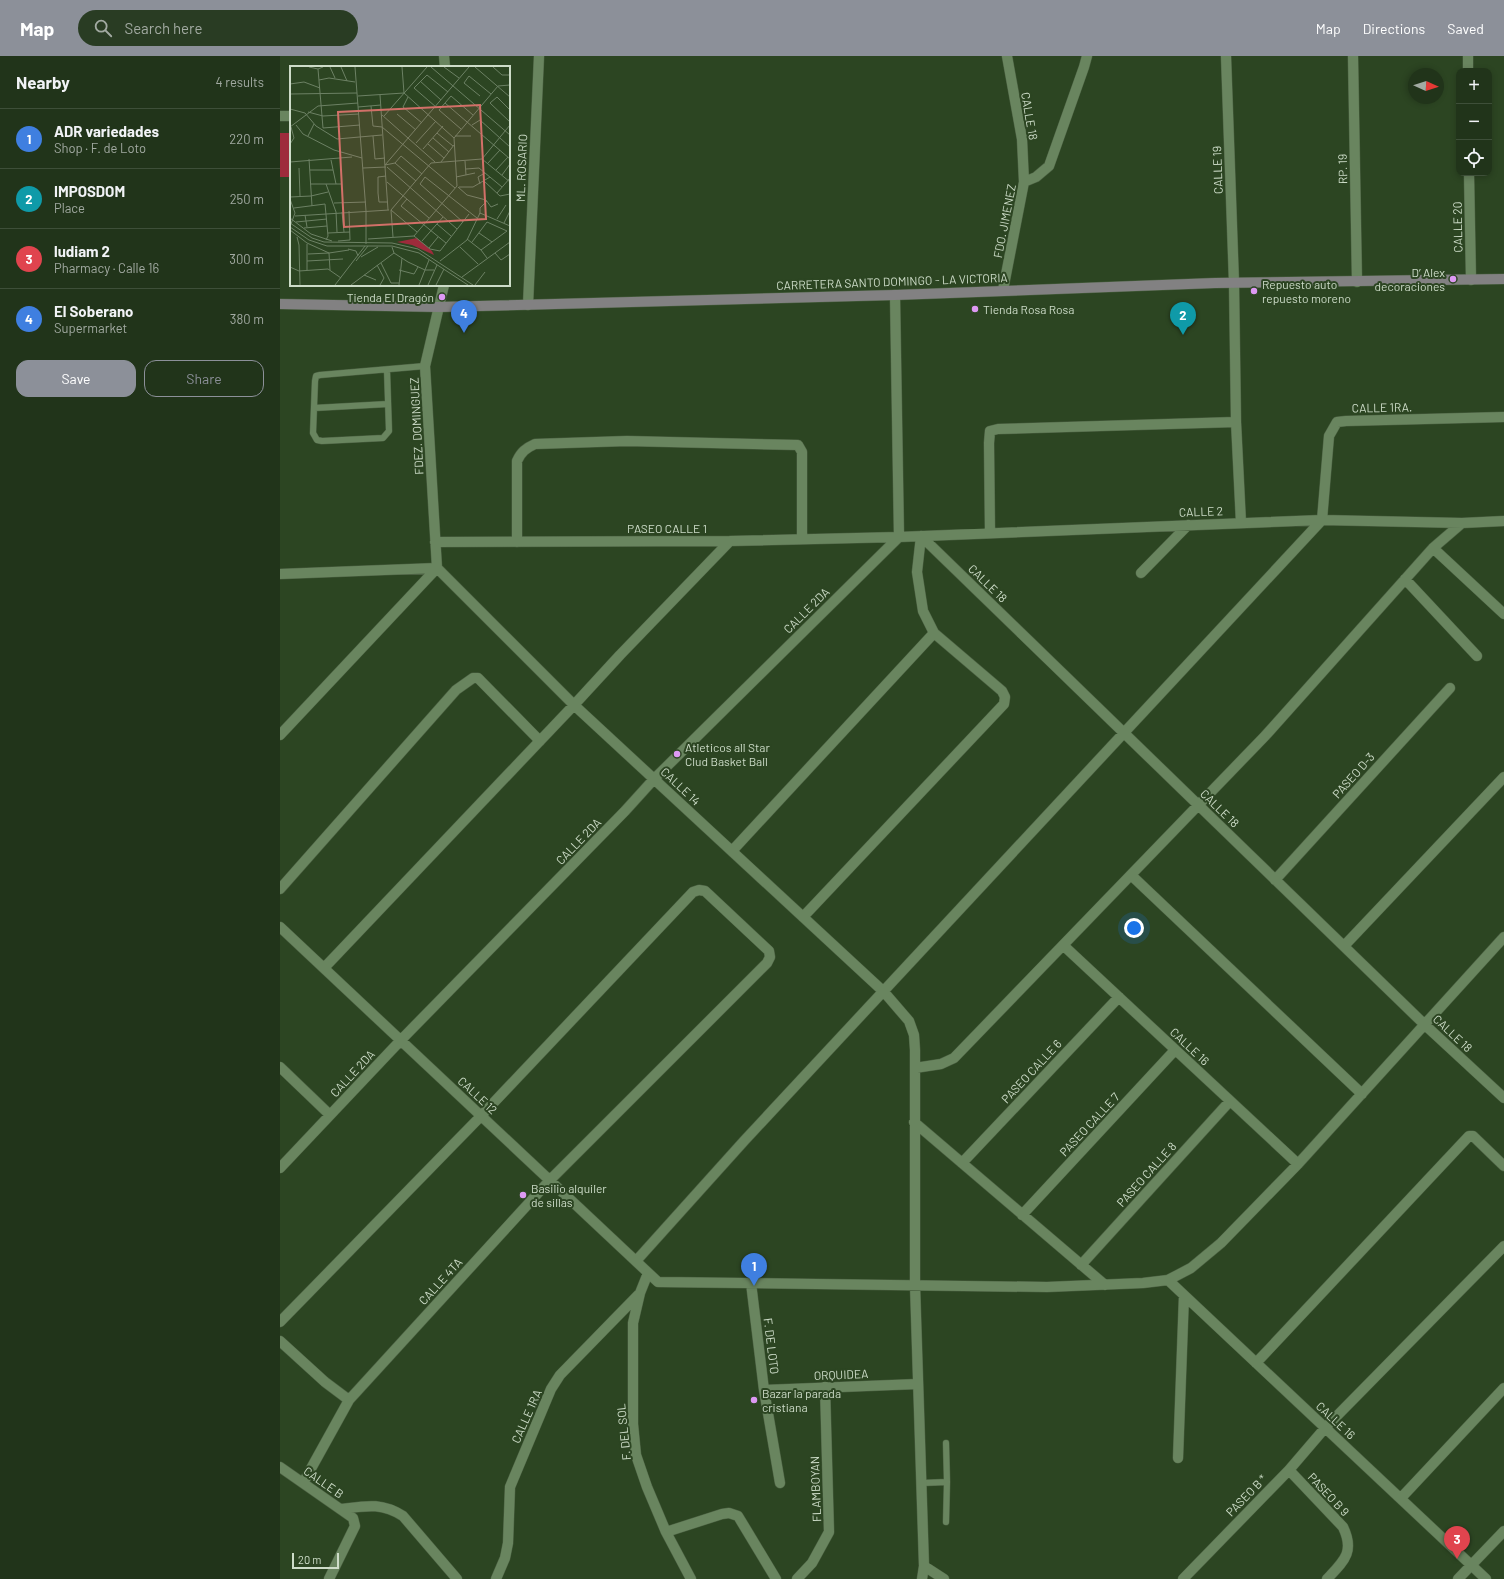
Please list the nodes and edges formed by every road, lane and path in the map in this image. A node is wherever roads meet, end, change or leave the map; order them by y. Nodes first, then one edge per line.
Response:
1 (444, 56) edge
2 (539, 56) edge
3 (1007, 56) edge
4 (1087, 56) edge
5 (1226, 56) edge
6 (1353, 56) edge
7 (1468, 56) edge
8 (445, 66) edge
9 (1468, 68) edge
10 (1469, 176) edge
11 (1024, 182) junction
12 (1504, 279) edge
13 (1471, 280) junction
14 (1357, 282) junction
15 (1234, 283) junction
16 (444, 286) edge
17 (1003, 290) junction
18 (895, 294) junction
19 (280, 304) edge
20 (528, 305) junction
21 (439, 307) junction
22 (425, 366) junction
23 (387, 370) junction
24 (388, 404) junction
25 (314, 408) junction
26 (1504, 417) edge
27 (1236, 422) junction
28 (1322, 520) junction
29 (1504, 521) edge
30 (1241, 523) junction
31 (1462, 523) junction
32 (1188, 525) junction
33 (990, 533) junction
34 (899, 536) junction
35 (920, 536) junction
36 (802, 539) junction
37 (730, 540) junction
38 (435, 542) junction
39 (517, 542) junction
40 (1433, 548) junction
41 (437, 568) junction
42 (1141, 573) dead end
43 (280, 574) edge
44 (1405, 579) junction
45 (1504, 614) edge
46 (934, 633) junction
47 (1477, 656) dead end
48 (1450, 688) dead end
49 (574, 705) junction
50 (1124, 733) junction
51 (280, 735) edge
52 (540, 741) junction
53 (1504, 777) edge
54 (654, 779) junction
55 (1199, 805) junction
56 (732, 851) junction
57 (1132, 876) junction
58 (1275, 880) junction
59 (280, 889) edge
60 (803, 917) junction
61 (280, 927) edge
62 (1504, 937) edge
63 (1064, 946) junction
64 (1344, 946) junction
65 (324, 968) junction
66 (884, 992) junction
67 (1119, 997) junction
68 (1424, 1024) junction
69 (401, 1040) junction
70 (1175, 1050) junction
71 (280, 1067) edge
72 (915, 1068) junction
73 (1362, 1094) junction
74 (1504, 1098) edge
75 (1230, 1101) junction
76 (330, 1115) junction
77 (481, 1116) junction
78 (914, 1122) junction
79 (962, 1163) junction
80 (1298, 1164) junction
81 (1504, 1166) edge
82 (280, 1168) edge
83 (550, 1180) junction
84 (1022, 1215) junction
85 (1504, 1246) edge
86 (636, 1261) junction
87 (1081, 1265) junction
88 (648, 1273) junction
89 (1168, 1280) junction
90 (751, 1283) junction
91 (914, 1285) junction
92 (1104, 1285) junction
93 (640, 1293) junction
94 (1184, 1295) junction
95 (280, 1322) edge
96 (280, 1341) edge
97 (1256, 1363) junction
98 (918, 1384) junction
99 (825, 1387) junction
100 (1504, 1388) edge
101 (764, 1390) junction
102 (349, 1400) junction
103 (1325, 1428) junction
104 (946, 1443) dead end
105 (1178, 1458) dead end
106 (280, 1468) edge
107 (1288, 1470) junction
108 (947, 1482) junction
109 (303, 1483) junction
110 (780, 1483) dead end
111 (922, 1483) junction
112 (1401, 1498) junction
113 (341, 1509) junction
114 (946, 1522) dead end
115 (1504, 1531) edge
116 (666, 1532) junction
117 (1472, 1565) junction
118 (924, 1566) junction
119 (686, 1577) edge
120 (329, 1579) edge
121 (456, 1579) edge
122 (496, 1579) edge
123 (776, 1579) edge
124 (796, 1579) edge
125 (922, 1579) edge
126 (944, 1579) edge
127 (1183, 1579) edge
128 (1327, 1579) edge
129 (1458, 1579) edge
130 (1486, 1579) edge

1 - 8 street
2 - 20 street, ML. ROSARIO
3 - 11 street, CALLE 18
4 - 11 street, FDO. JIMENEZ
5 - 15 street, CALLE 19
6 - 14 street, RP. 19
7 - 9 street
10 - 13 street, CALLE 20
11 - 17 street, FDO. JIMENEZ
12 - 13 main road, CARRETERA SANTO DOMINGO - LA VICTORIA
13 - 14 main road, CARRETERA SANTO DOMINGO - LA VICTORIA
14 - 15 main road, CARRETERA SANTO DOMINGO - LA VICTORIA
15 - 17 main road, CARRETERA SANTO DOMINGO - LA VICTORIA
15 - 27 street, CALLE 19
16 - 21 street, FDEZ. DOMINGUEZ
17 - 18 main road, CARRETERA SANTO DOMINGO - LA VICTORIA
18 - 20 main road, CARRETERA SANTO DOMINGO - LA VICTORIA
18 - 34 street
19 - 21 main road, CARRETERA SANTO DOMINGO - LA VICTORIA
20 - 21 main road, CARRETERA SANTO DOMINGO - LA VICTORIA
21 - 22 street, FDEZ. DOMINGUEZ
22 - 23 lane
22 - 38 street, FDEZ. DOMINGUEZ
23 - 24 lane
23 - 25 lane
24 - 25 lane
24 - 25 lane
26 - 28 street, CALLE 1RA.
27 - 30 street, CALLE 19
27 - 33 street
28 - 30 street, CALLE 2
28 - 31 street, CALLE 2
28 - 50 street
29 - 31 street, CALLE 2
30 - 32 street, CALLE 2
31 - 40 street
32 - 33 street, CALLE 2
32 - 42 street
33 - 35 street, CALLE 2
34 - 35 street, CALLE 2
34 - 36 street, PASEO CALLE 1
34 - 54 street, CALLE 2DA
35 - 46 street
35 - 50 street, CALLE 18
36 - 37 street, PASEO CALLE 1
36 - 39 street
37 - 39 street, PASEO CALLE 1
37 - 49 street
38 - 39 street, PASEO CALLE 1
38 - 41 street, FDEZ. DOMINGUEZ
40 - 44 street
40 - 45 street
41 - 43 street
41 - 49 street, CALLE 14
41 - 51 street
44 - 47 street
44 - 55 street
46 - 56 street
46 - 60 street
48 - 58 street, PASEO D-3
49 - 52 street
49 - 54 street, CALLE 14
50 - 55 street, CALLE 18
50 - 66 street
52 - 59 street
52 - 65 street
53 - 64 street
54 - 56 street, CALLE 14
54 - 69 street, CALLE 2DA
55 - 57 street
55 - 58 street, CALLE 18
56 - 60 street, CALLE 14
57 - 63 street
57 - 73 street
58 - 64 street, CALLE 18
60 - 66 street, CALLE 14
61 - 65 street, CALLE 12
62 - 68 street
63 - 67 street, CALLE 16
63 - 72 street
64 - 68 street, CALLE 18
65 - 69 street, CALLE 12
66 - 72 street, CALLE 14
66 - 86 street
67 - 70 street, CALLE 16
67 - 79 street, PASEO CALLE 6
68 - 73 street
68 - 74 street, CALLE 18
69 - 76 street, CALLE 2DA
69 - 77 street, CALLE 12
70 - 75 street, CALLE 16
70 - 84 street, PASEO CALLE 7
71 - 76 street
72 - 78 street
73 - 80 street
75 - 80 street, CALLE 16
75 - 87 street, PASEO CALLE 8
76 - 82 street, CALLE 2DA
77 - 83 street, CALLE 12
77 - 83 street, CALLE 4TA
77 - 95 street
78 - 79 street
78 - 91 street
79 - 84 street
80 - 89 street
81 - 97 street
83 - 86 street, CALLE 12
83 - 102 street, CALLE 4TA
84 - 87 street
85 - 103 street, PASEO B *
86 - 88 street, CALLE 12
87 - 92 street
88 - 90 street, CALLE 12
88 - 93 street, F. DEL SOL
89 - 92 street
89 - 94 street, CALLE 16
90 - 91 street
90 - 101 street, F. DE LOTO
91 - 92 street
91 - 98 street
93 - 116 street, F. DEL SOL
93 - 122 street, CALLE 1RA
94 - 97 street, CALLE 16
94 - 105 street
96 - 102 street
97 - 103 street, CALLE 16
98 - 99 street, ORQUIDEA
98 - 111 street
99 - 101 street, ORQUIDEA
99 - 124 street, FLAMBOYAN
100 - 112 street
101 - 110 street, F. DE LOTO
102 - 109 street, CALLE 4TA
103 - 107 street, PASEO B *
103 - 112 street, CALLE 16
104 - 108 lane
106 - 109 street, CALLE B
107 - 127 street, PASEO B *
107 - 128 street, PASEO B 9
108 - 111 lane
108 - 114 lane
109 - 113 street, CALLE B
111 - 118 street
112 - 117 street, CALLE 16
113 - 120 street, CALLE B
113 - 121 street
115 - 117 street
116 - 119 street, F. DEL SOL
116 - 123 street
117 - 129 street
117 - 130 street, CALLE 16
118 - 125 street
118 - 126 street

